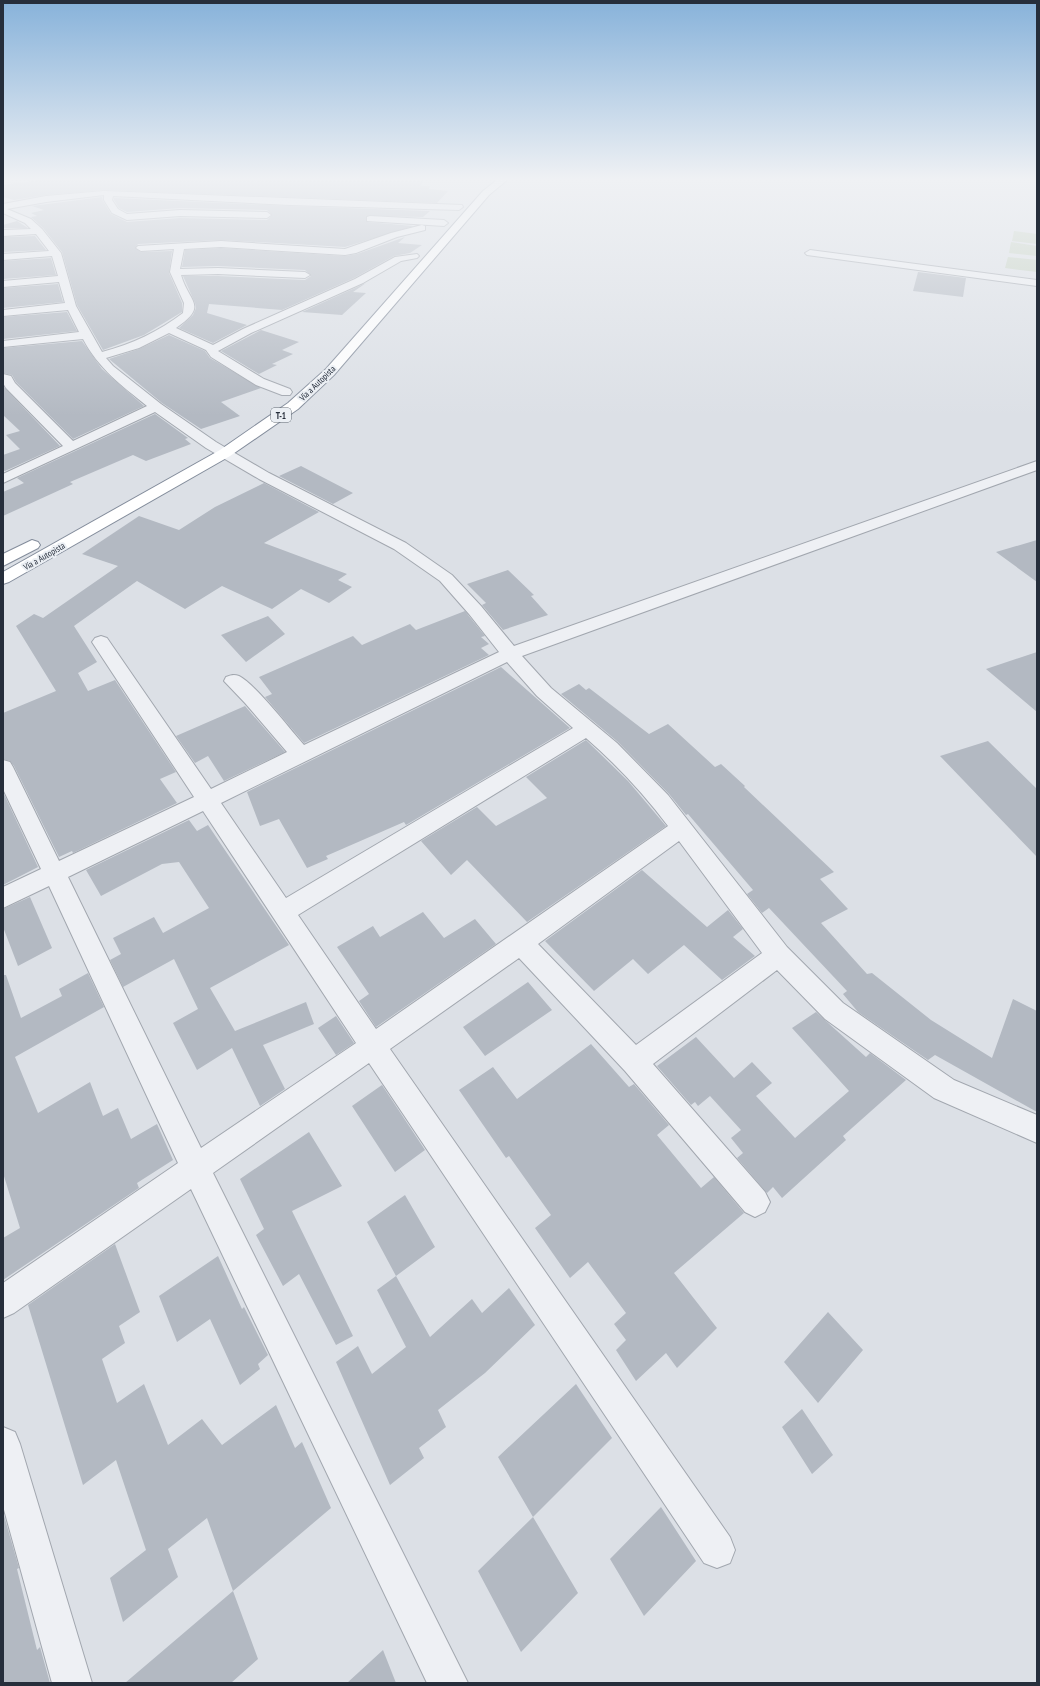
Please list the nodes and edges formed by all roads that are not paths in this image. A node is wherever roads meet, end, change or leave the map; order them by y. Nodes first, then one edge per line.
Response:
1 (58, 259) edge
2 (178, 259) edge
3 (400, 259) edge
4 (412, 259) edge
5 (429, 259) edge
6 (853, 259) edge
7 (175, 272) junction
8 (399, 273) dead end
9 (305, 275) dead end
10 (63, 278) junction
11 (1037, 283) edge
12 (3, 284) edge
13 (71, 306) junction
14 (3, 313) edge
15 (169, 329) junction
16 (87, 334) junction
17 (3, 344) edge
18 (212, 348) junction
19 (99, 356) junction
20 (3, 378) edge
21 (296, 383) dead end
22 (286, 392) junction
23 (275, 402) dead end
24 (156, 407) junction
25 (72, 447) junction
26 (215, 447) junction
27 (1037, 466) edge
28 (3, 480) edge
29 (44, 538) dead end
30 (3, 562) edge
31 (3, 579) edge
32 (101, 642) dead end
33 (510, 654) junction
34 (233, 681) dead end
35 (588, 728) junction
36 (300, 754) junction
37 (3, 767) edge
38 (208, 799) junction
39 (682, 828) junction
40 (54, 873) junction
41 (3, 898) edge
42 (284, 912) junction
43 (521, 943) junction
44 (778, 955) junction
45 (373, 1046) junction
46 (634, 1062) junction
47 (1037, 1130) edge
48 (196, 1169) junction
49 (755, 1202) dead end
50 (3, 1302) edge
51 (3, 1444) edge
52 (717, 1550) dead end
53 (72, 1683) edge
54 (448, 1683) edge

1 - 10 street
2 - 7 street
3 - 18 street
4 - 8 highway
5 - 26 highway, Vía a Autopista / T-1
6 - 11 street
7 - 9 street
7 - 15 street
10 - 12 street
10 - 13 street
13 - 14 street
13 - 16 street
15 - 18 street
15 - 19 street
16 - 17 street
16 - 19 street
18 - 22 street
19 - 24 street
20 - 25 street
21 - 22 highway, Vía a Autopista / T-1
22 - 23 highway, Vía a Autopista / T-1
24 - 25 street
24 - 26 street
25 - 28 street
26 - 31 highway, Vía a Autopista / T-1
26 - 33 street
27 - 33 street
29 - 30 highway, Vía a Autopista
32 - 38 street
33 - 35 street
33 - 36 street
34 - 36 street
35 - 39 street
35 - 42 street
36 - 38 street
37 - 40 street
38 - 40 street
38 - 42 street
39 - 43 street
39 - 44 street
40 - 41 street
40 - 48 street
42 - 45 street
43 - 45 street
43 - 46 street
44 - 46 street
44 - 47 street
45 - 48 street
45 - 52 street
46 - 49 street
48 - 50 street
48 - 54 street
51 - 53 street

